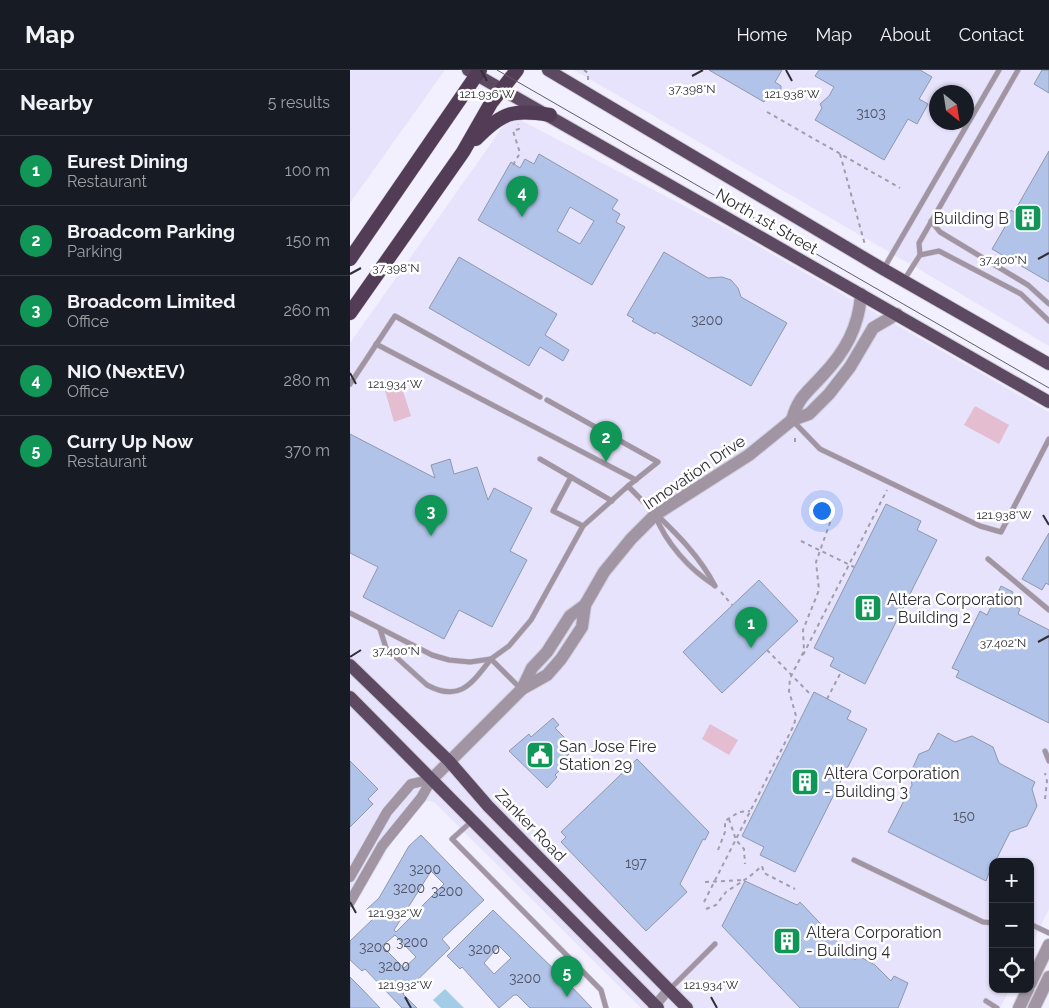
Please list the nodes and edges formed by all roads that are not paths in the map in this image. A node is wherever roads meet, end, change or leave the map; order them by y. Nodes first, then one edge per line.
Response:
1 (517, 70) edge
2 (548, 70) edge
3 (999, 70) edge
4 (1018, 70) edge
5 (475, 72) edge
6 (502, 89) junction
7 (550, 115) junction
8 (463, 152) junction
9 (932, 222) junction
10 (920, 254) junction
11 (350, 259) edge
12 (883, 269) junction
13 (904, 281) junction
14 (861, 294) junction
15 (1049, 304) edge
16 (350, 313) edge
17 (897, 314) junction
18 (1049, 321) edge
19 (376, 344) junction
20 (1049, 364) edge
21 (350, 384) edge
22 (540, 397) dead end
23 (547, 400) dead end
24 (1049, 402) edge
25 (792, 420) junction
26 (1049, 438) edge
27 (540, 458) dead end
28 (571, 477) junction
29 (636, 480) junction
30 (628, 486) junction
31 (612, 501) junction
32 (655, 515) junction
33 (583, 526) junction
34 (988, 560) dead end
35 (1049, 610) edge
36 (350, 613) edge
37 (380, 629) junction
38 (491, 659) junction
39 (350, 666) edge
40 (522, 689) junction
41 (350, 697) edge
42 (1045, 751) dead end
43 (449, 761) junction
44 (1049, 761) edge
45 (432, 778) junction
46 (472, 820) junction
47 (854, 860) dead end
48 (350, 877) edge
49 (350, 902) edge
50 (989, 923) edge
51 (1034, 926) edge
52 (1049, 933) edge
53 (715, 944) dead end
54 (1049, 946) edge
55 (1034, 976) edge
56 (1049, 977) edge
57 (669, 990) junction
58 (1026, 993) edge
59 (986, 1001) dead end
60 (653, 1007) edge
61 (606, 1008) edge
62 (687, 1008) edge
63 (997, 1008) edge
64 (1019, 1008) edge
65 (1034, 1008) edge

1 - 6 highway
2 - 12 main road, North 1st Street
3 - 12 lane
4 - 9 lane
5 - 6 main road, North 1st Street
5 - 11 highway
6 - 7 main road, North 1st Street
6 - 8 highway
7 - 8 highway
7 - 14 main road, North 1st Street
8 - 16 highway
9 - 10 lane
9 - 15 lane
10 - 13 lane
10 - 18 lane
12 - 13 main road, North 1st Street
13 - 20 main road, North 1st Street
14 - 17 main road, North 1st Street
14 - 25 street, Innovation Drive
17 - 24 main road, North 1st Street
17 - 25 street, Innovation Drive
19 - 21 lane
19 - 22 lane
19 - 29 lane
23 - 29 lane
25 - 26 lane
25 - 32 street, Innovation Drive
27 - 28 lane
28 - 31 lane
28 - 33 lane
29 - 30 lane
30 - 31 lane
30 - 32 lane
31 - 33 lane
32 - 32 lane
32 - 40 street, Innovation Drive
33 - 38 lane
34 - 35 lane
36 - 37 lane
37 - 38 lane
37 - 38 lane
38 - 40 lane
39 - 43 main road, Zanker Road
40 - 43 street, Innovation Drive
41 - 45 main road
42 - 44 lane
43 - 45 street, Innovation Drive
43 - 57 main road, Zanker Road
45 - 46 main road
45 - 48 street, Innovation Drive
45 - 49 street, Innovation Drive
46 - 60 main road
46 - 61 lane
47 - 50 lane
51 - 52 lane
53 - 57 lane
54 - 55 street
56 - 65 street
57 - 60 street
57 - 62 main road, Zanker Road
58 - 64 street
59 - 63 lane

